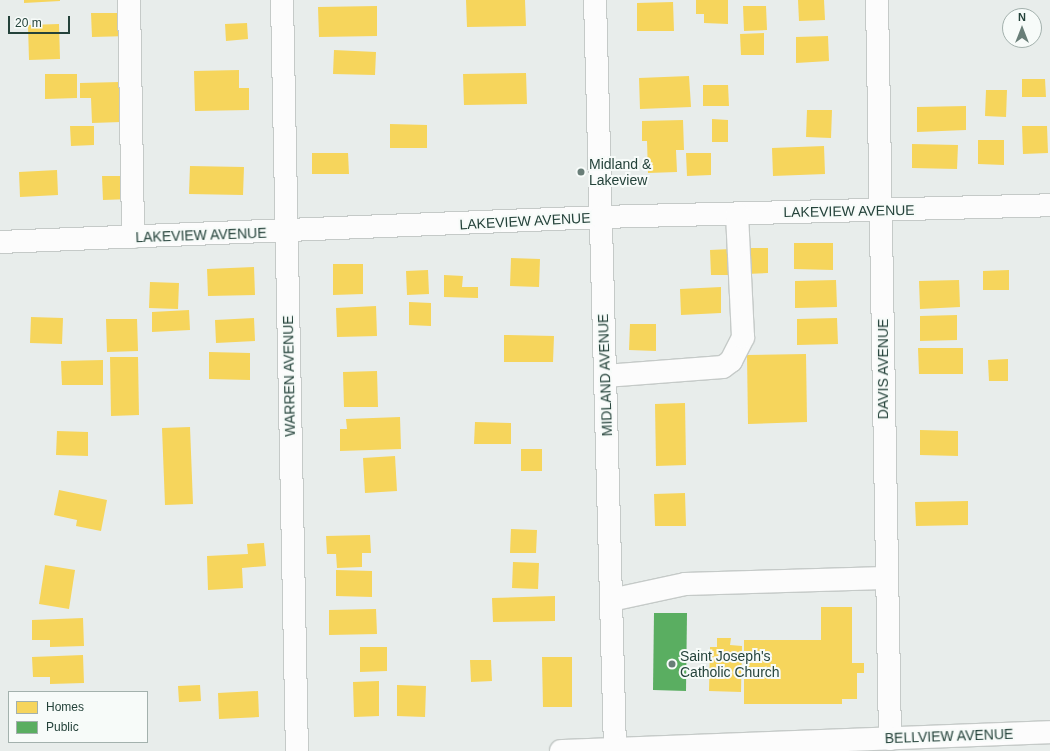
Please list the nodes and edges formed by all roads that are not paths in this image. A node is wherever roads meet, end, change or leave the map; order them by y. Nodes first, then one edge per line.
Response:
1 (129, 0) edge
2 (282, 0) edge
3 (596, 0) edge
4 (877, 0) edge
5 (1050, 205) edge
6 (882, 211) junction
7 (737, 214) junction
8 (601, 217) junction
9 (286, 232) junction
10 (133, 237) junction
11 (0, 242) edge
12 (606, 376) junction
13 (885, 578) junction
14 (612, 600) junction
15 (1050, 732) edge
16 (890, 739) junction
17 (615, 750) edge
18 (297, 751) edge
19 (561, 751) edge

1 - 10 street
2 - 9 street, WARREN AVENUE
3 - 8 street, MIDLAND AVENUE
4 - 6 street, DAVIS AVENUE
5 - 6 street, LAKEVIEW AVENUE
6 - 7 street, LAKEVIEW AVENUE
6 - 13 street, DAVIS AVENUE
7 - 8 street, LAKEVIEW AVENUE
7 - 12 street
8 - 9 street, LAKEVIEW AVENUE
8 - 12 street, MIDLAND AVENUE
9 - 10 street, LAKEVIEW AVENUE
9 - 18 street, WARREN AVENUE
10 - 11 street, LAKEVIEW AVENUE
12 - 14 street, MIDLAND AVENUE
13 - 14 street
13 - 16 street, DAVIS AVENUE
14 - 17 street, MIDLAND AVENUE
15 - 16 street, BELLVIEW AVENUE
16 - 17 street, BELLVIEW AVENUE
17 - 19 street, BELLVIEW AVENUE

